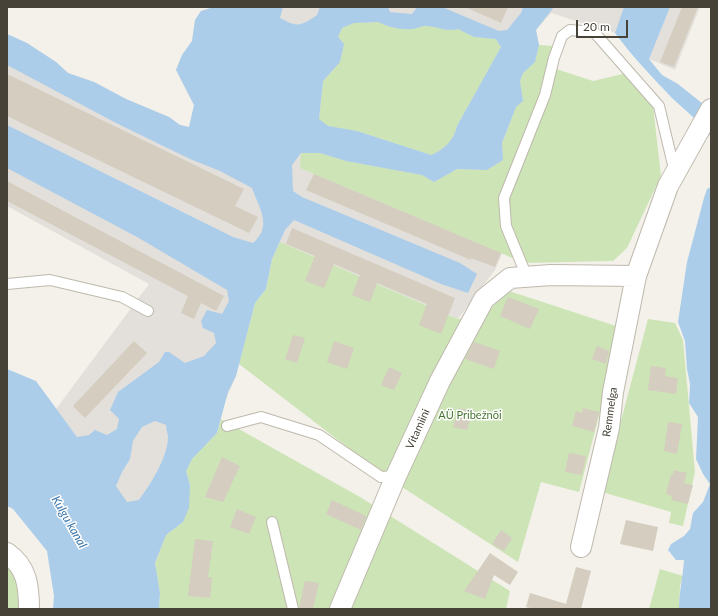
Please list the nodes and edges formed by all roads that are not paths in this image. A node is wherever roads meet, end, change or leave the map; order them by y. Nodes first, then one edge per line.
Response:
1 (711, 109) edge
2 (675, 173) junction
3 (636, 276) junction
4 (527, 277) junction
5 (7, 284) edge
6 (148, 311) dead end
7 (227, 426) dead end
8 (396, 476) junction
9 (272, 522) dead end
10 (581, 547) dead end
11 (7, 553) edge
12 (29, 609) edge
13 (293, 609) edge
14 (340, 609) edge

1 - 2 street, Remmelga
2 - 3 street, Remmelga
2 - 4 lane
3 - 4 street, Vitamiini
3 - 10 street, Remmelga
4 - 8 street, Vitamiini
5 - 6 lane
7 - 8 lane
8 - 14 street, Vitamiini
9 - 13 lane
11 - 12 street

